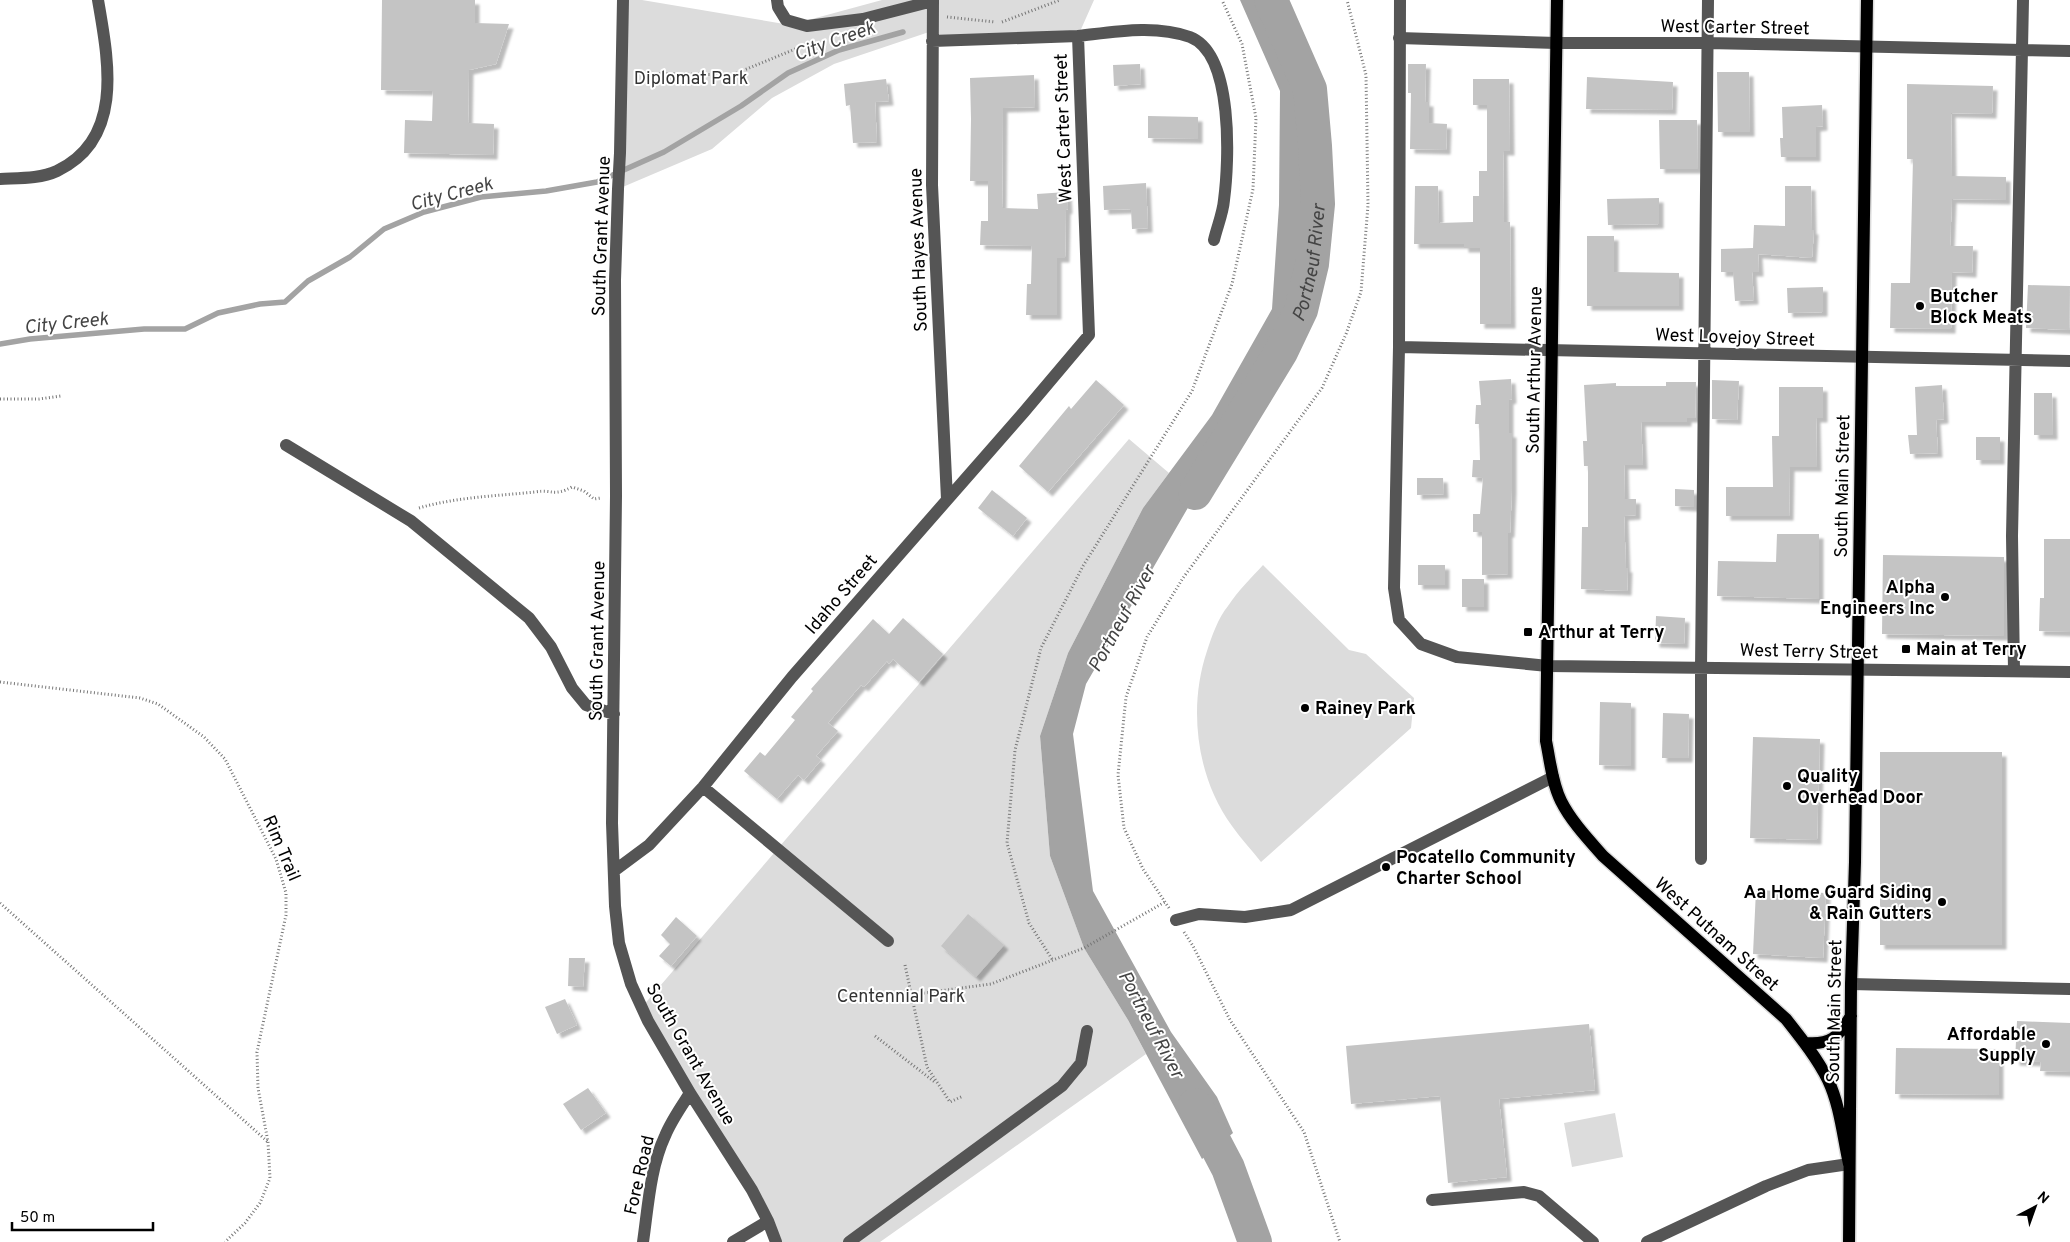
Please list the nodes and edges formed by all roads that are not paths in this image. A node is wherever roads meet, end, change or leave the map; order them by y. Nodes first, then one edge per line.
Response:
1 (98, 0) edge
2 (623, 0) edge
3 (778, 0) edge
4 (1400, 0) edge
5 (1557, 0) edge
6 (1708, 0) edge
7 (1867, 0) edge
8 (2023, 0) edge
9 (932, 1) edge
10 (1078, 36) junction
11 (1400, 38) junction
12 (932, 41) junction
13 (1556, 43) junction
14 (1708, 43) junction
15 (1866, 47) junction
16 (2023, 50) junction
17 (2070, 51) edge
18 (0, 179) edge
19 (1214, 240) dead end
20 (1089, 335) joint
21 (1399, 346) junction
22 (1552, 350) junction
23 (1704, 353) junction
24 (1862, 358) junction
25 (2016, 360) junction
26 (2070, 361) edge
27 (286, 445) dead end
28 (947, 499) junction
29 (1548, 666) junction
30 (1701, 668) junction
31 (1857, 669) junction
32 (2014, 671) junction
33 (2070, 672) edge
34 (614, 714) junction
35 (1546, 741) joint
36 (1553, 777) junction
37 (703, 786) junction
38 (1701, 859) dead end
39 (614, 871) junction
40 (1176, 920) road end
41 (888, 941) dead end
42 (1851, 984) junction
43 (2070, 989) edge
44 (1851, 1016) junction
45 (1087, 1031) dead end
46 (1806, 1044) junction
47 (690, 1093) junction
48 (1849, 1164) junction
49 (1432, 1200) dead end
50 (768, 1221) junction
51 (643, 1242) edge
52 (733, 1242) edge
53 (776, 1242) edge
54 (849, 1242) edge
55 (1593, 1242) edge
56 (1647, 1242) edge
57 (1849, 1242) edge

1 - 18 street
2 - 34 street, South Grant Avenue
3 - 9 street
4 - 11 street, West Terry Street
5 - 13 main road, South Arthur Avenue
6 - 14 street
7 - 15 main road, South Main Street
8 - 16 street
9 - 12 street, South Hayes Avenue
10 - 12 street, West Carter Street
10 - 19 street
10 - 20 street, West Carter Street
11 - 13 street, West Carter Street
11 - 21 street, West Terry Street
12 - 28 street, South Hayes Avenue
13 - 14 street, West Carter Street
13 - 22 main road, South Arthur Avenue
14 - 15 street, West Carter Street
14 - 23 street
15 - 16 street, West Carter Street
15 - 24 main road, South Main Street
16 - 17 street, West Carter Street
16 - 25 street
20 - 28 street, Idaho Street
21 - 22 street, West Lovejoy Street
21 - 29 street, West Terry Street
22 - 23 street, West Lovejoy Street
22 - 29 main road, South Arthur Avenue
23 - 24 street, West Lovejoy Street
23 - 30 street
24 - 25 street, West Lovejoy Street
24 - 31 main road, South Main Street
25 - 26 street, West Lovejoy Street
25 - 32 street
27 - 34 street
28 - 37 street, Idaho Street
29 - 30 street, West Terry Street
29 - 35 main road, South Arthur Avenue
30 - 31 street, West Terry Street
30 - 38 street
31 - 32 street, West Terry Street
31 - 42 main road, South Main Street
32 - 33 street, West Terry Street
34 - 39 street, South Grant Avenue
35 - 36 main road, West Putnam Street
36 - 40 street
36 - 46 main road, West Putnam Street
37 - 39 street, Idaho Street
37 - 41 street
39 - 47 street, South Grant Avenue
42 - 43 street
42 - 44 main road, South Main Street
44 - 46 main road
44 - 48 main road, South Main Street
45 - 54 street
46 - 48 main road, West Putnam Street
47 - 50 street, South Grant Avenue
47 - 51 street, Fore Road
48 - 56 street
48 - 57 main road, South Main Street
49 - 55 street
50 - 52 street
50 - 53 street, South Grant Avenue

